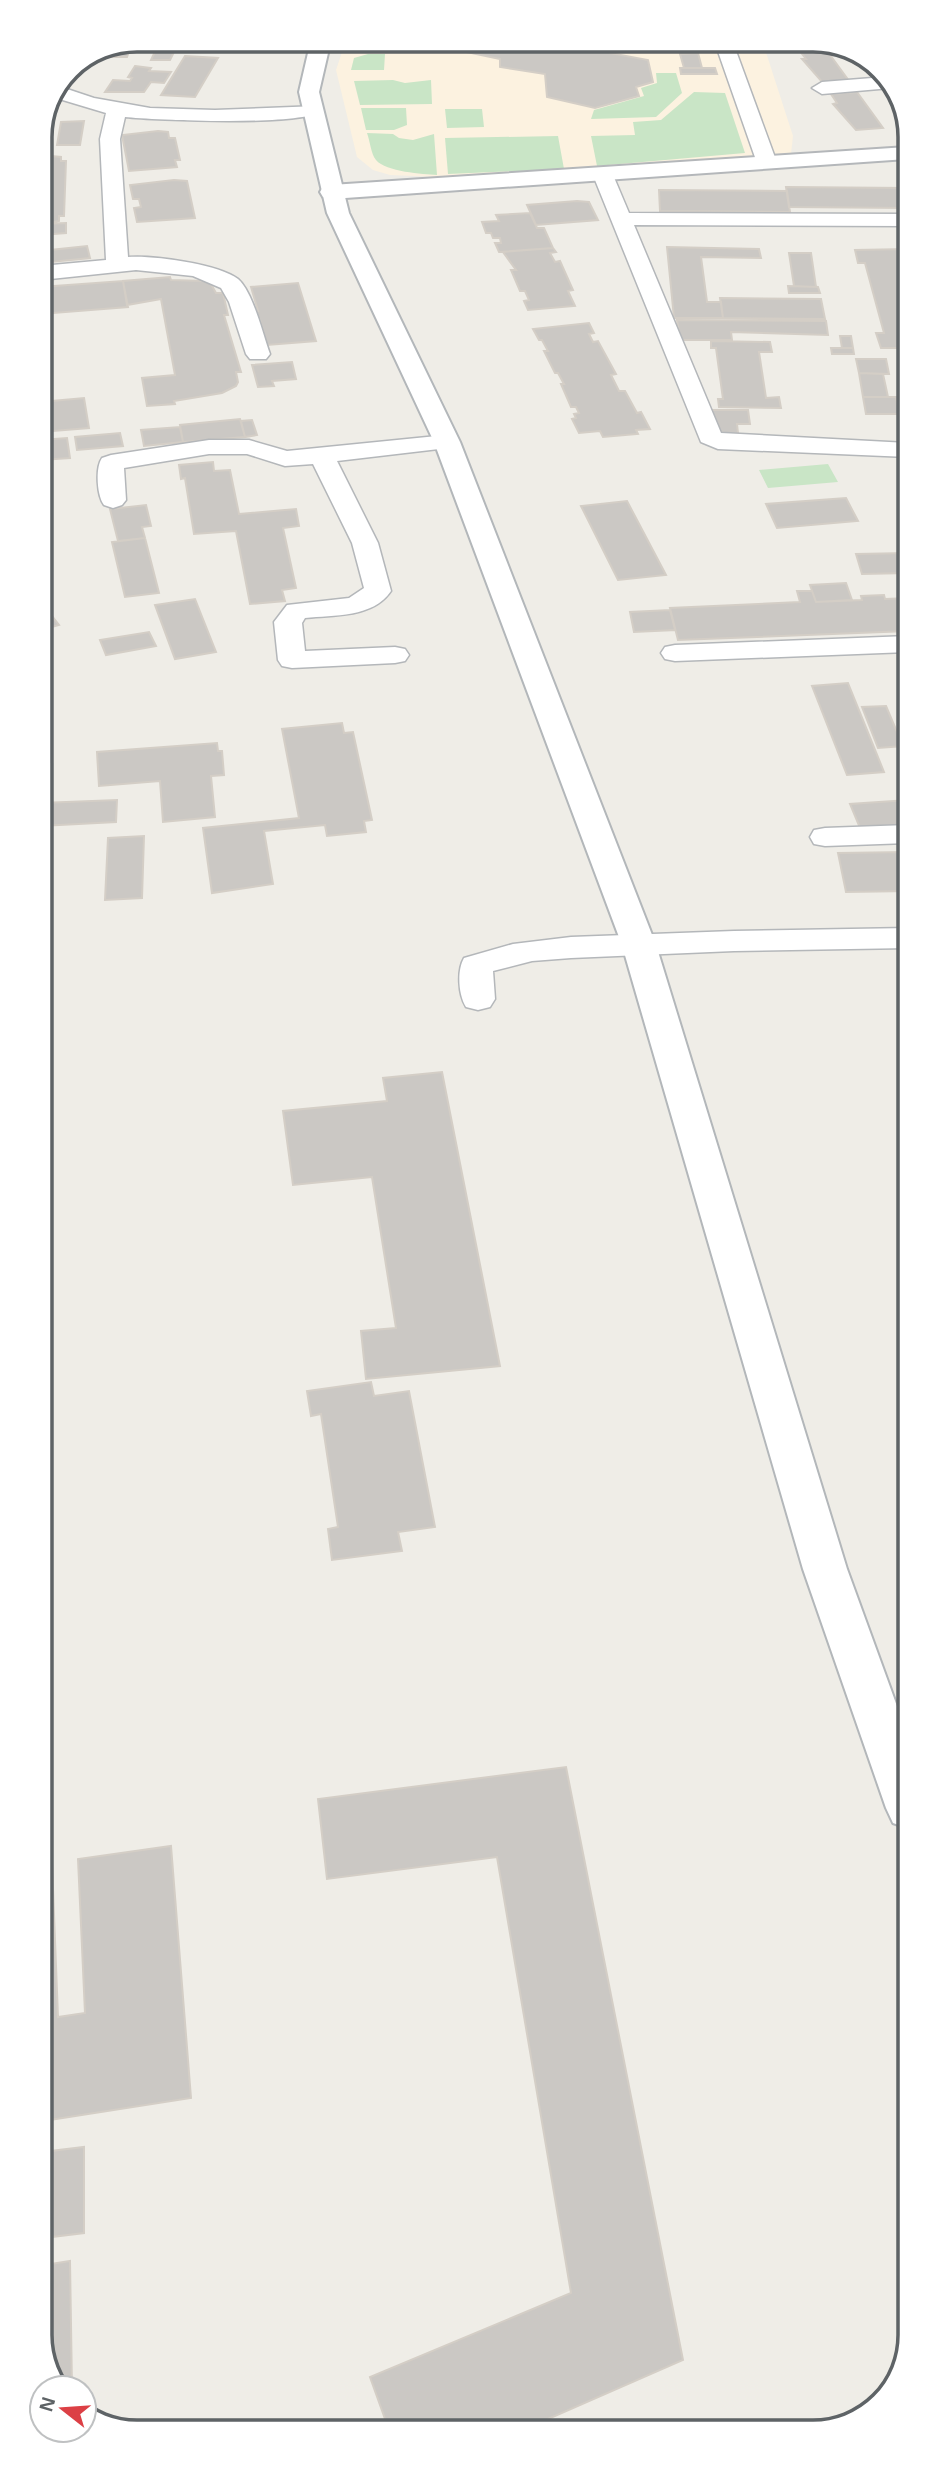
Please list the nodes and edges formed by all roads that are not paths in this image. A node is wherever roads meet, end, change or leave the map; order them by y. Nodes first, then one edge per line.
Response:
1 (318, 53) edge
2 (728, 53) edge
3 (879, 84) edge
4 (822, 88) dead end
5 (65, 94) edge
6 (117, 110) junction
7 (311, 110) junction
8 (898, 154) edge
9 (767, 163) junction
10 (603, 175) junction
11 (331, 192) junction
12 (622, 219) junction
13 (898, 220) edge
14 (117, 265) junction
15 (53, 272) edge
16 (258, 354) dead end
17 (447, 442) junction
18 (898, 450) edge
19 (322, 456) junction
20 (113, 500) dead end
21 (898, 645) edge
22 (675, 653) dead end
23 (395, 655) dead end
24 (898, 834) edge
25 (825, 838) dead end
26 (898, 938) edge
27 (639, 945) junction
28 (478, 999) dead end
29 (898, 1774) edge

1 - 7 main road
2 - 9 street
3 - 4 street
5 - 6 street
6 - 7 street
6 - 14 street
7 - 11 main road
8 - 9 main road
9 - 10 main road
10 - 11 main road
10 - 12 street
11 - 17 main road
12 - 13 street
12 - 18 street
14 - 15 street
14 - 16 street
17 - 19 street
17 - 27 main road
19 - 20 street
19 - 23 street
21 - 22 street
24 - 25 street
26 - 27 street
27 - 28 street
27 - 29 main road

